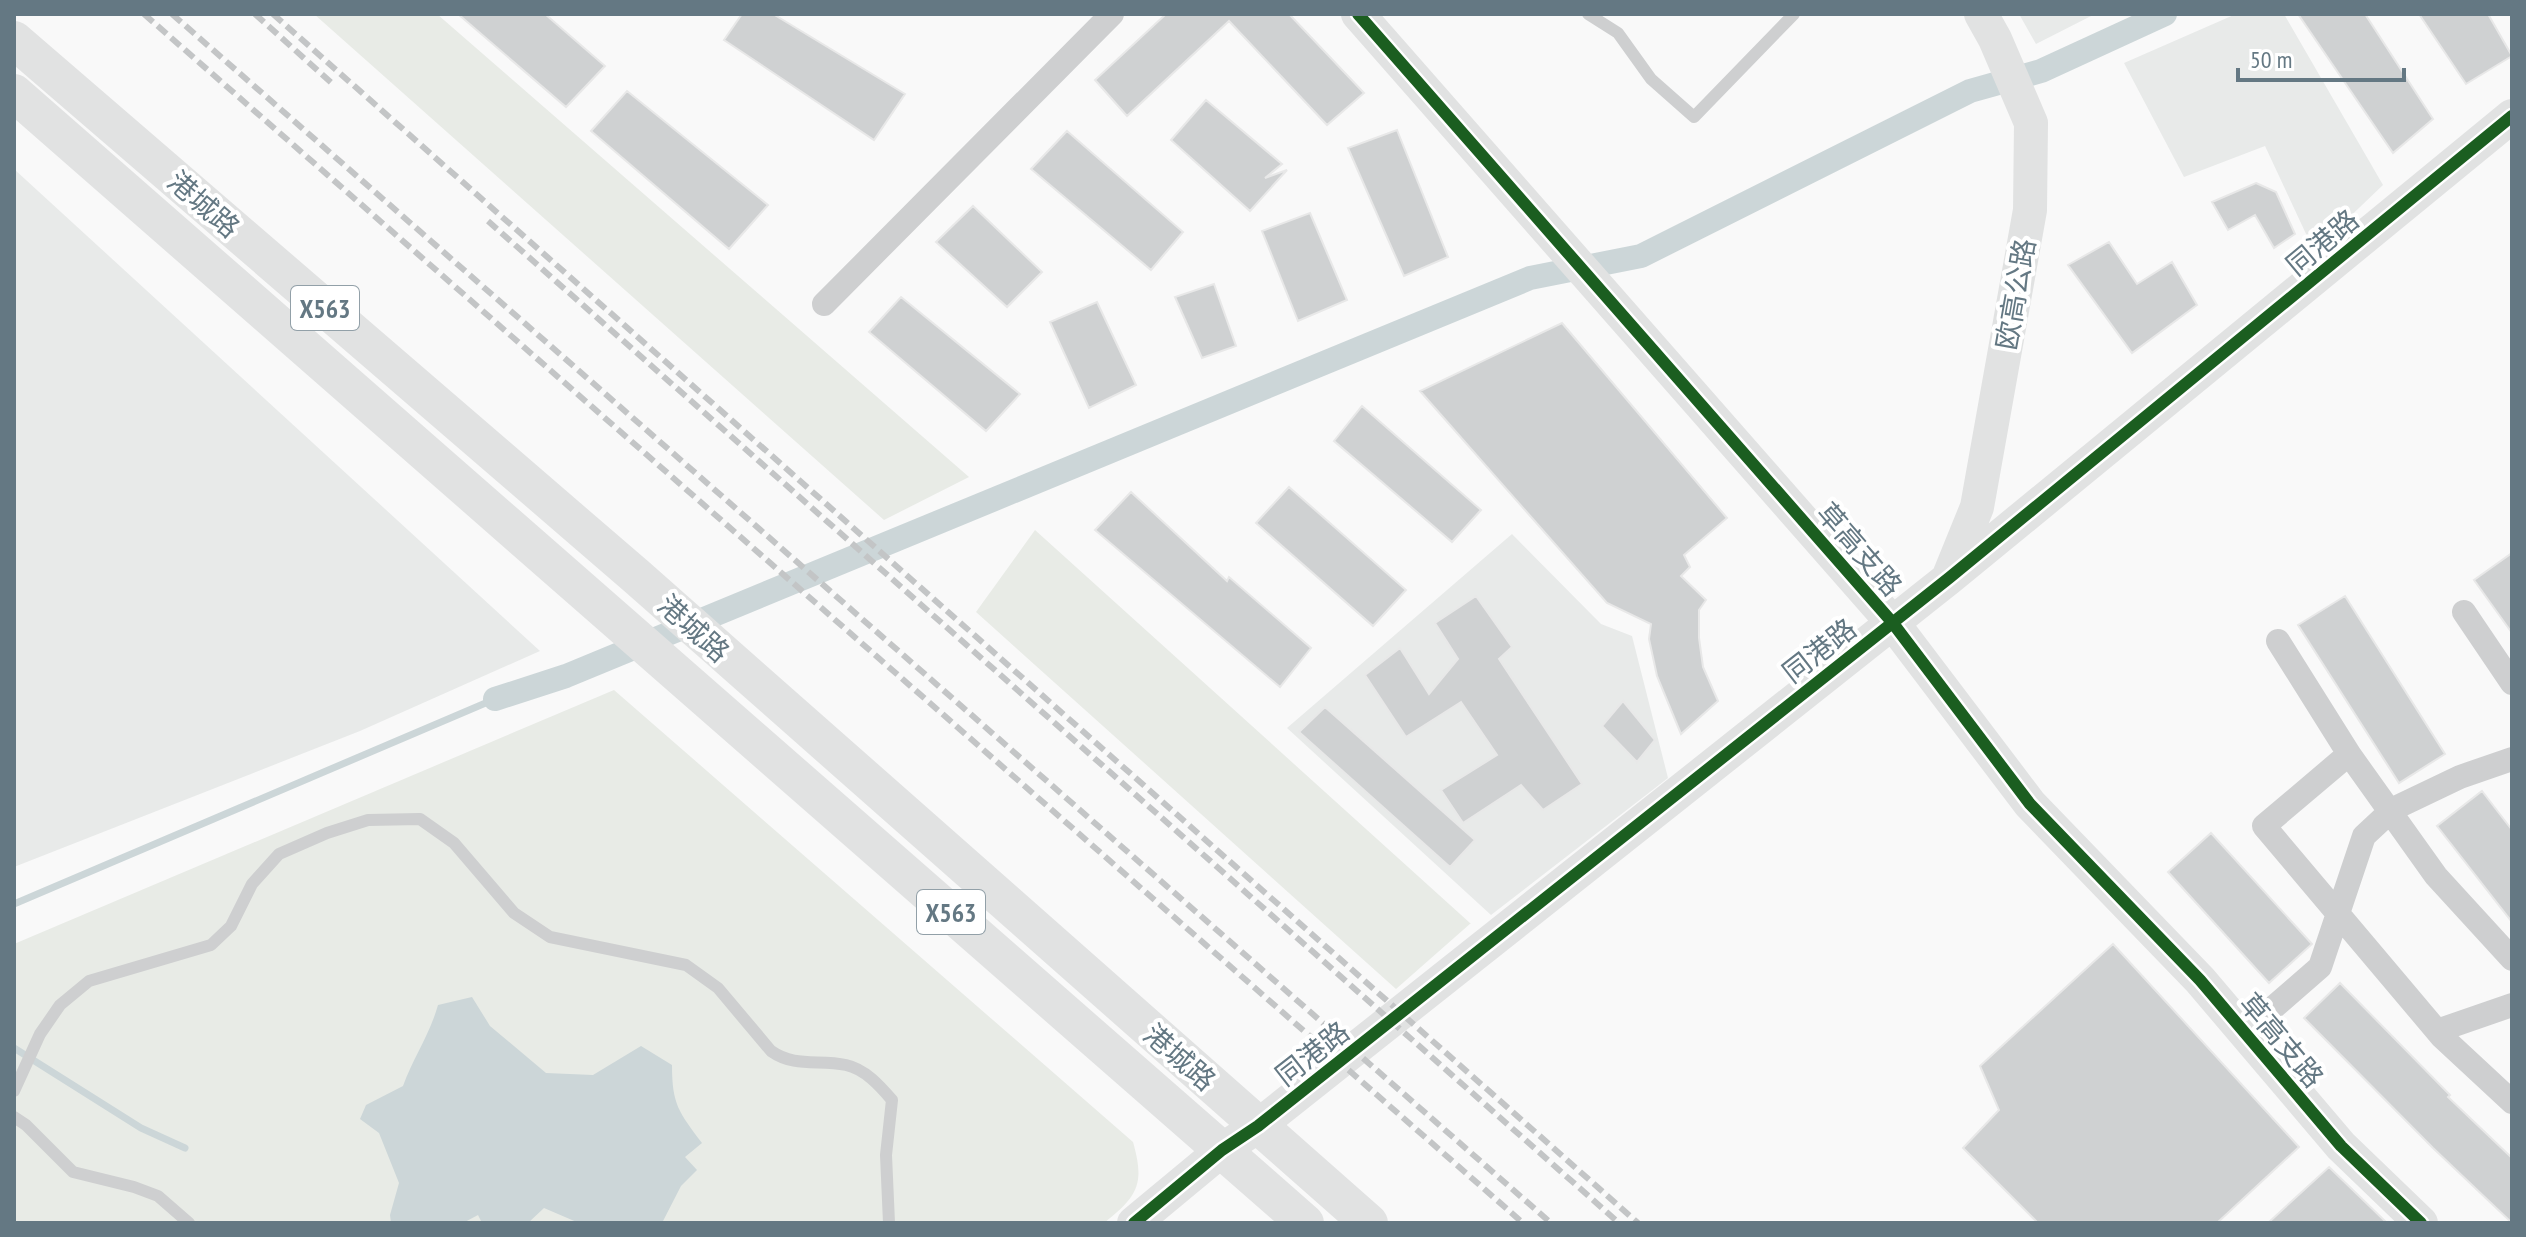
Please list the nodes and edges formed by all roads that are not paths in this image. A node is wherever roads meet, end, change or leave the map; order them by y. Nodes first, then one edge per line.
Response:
1 (1112, 14) edge
2 (1358, 14) edge
3 (1588, 14) edge
4 (1794, 14) edge
5 (1988, 26) edge
6 (14, 40) edge
7 (14, 93) edge
8 (2512, 116) edge
9 (824, 304) dead end
10 (1949, 578) junction
11 (2464, 612) dead end
12 (1892, 622) junction
13 (2278, 641) dead end
14 (2512, 683) edge
15 (2349, 754) junction
16 (2512, 759) edge
17 (2390, 812) junction
18 (2336, 914) junction
19 (2512, 959) edge
20 (2512, 1005) edge
21 (2437, 1031) junction
22 (2244, 1033) junction
23 (14, 1091) edge
24 (2512, 1102) edge
25 (14, 1117) edge
26 (1258, 1126) junction
27 (1222, 1150) junction
28 (189, 1223) edge
29 (889, 1223) edge
30 (1134, 1223) edge
31 (1305, 1223) edge
32 (1369, 1223) edge
33 (2421, 1223) edge

1 - 9 street
2 - 12 street, 草高支路
3 - 4 lane
5 - 10 street, 欧高公路
6 - 26 main road, 港城路 / X563
7 - 27 main road, 港城路 / X563
8 - 10 street, 同港路
10 - 12 street, 同港路
11 - 14 street
12 - 22 street, 草高支路
12 - 26 street, 同港路
13 - 15 street
15 - 17 street
15 - 18 street
16 - 17 street
17 - 18 street
17 - 19 street
18 - 21 street
18 - 22 street
20 - 21 street
21 - 24 street
22 - 33 street, 草高支路
23 - 29 lane
25 - 28 lane
26 - 27 street, 同港路
26 - 32 main road, 港城路 / X563
27 - 30 street
27 - 31 main road, 港城路 / X563

